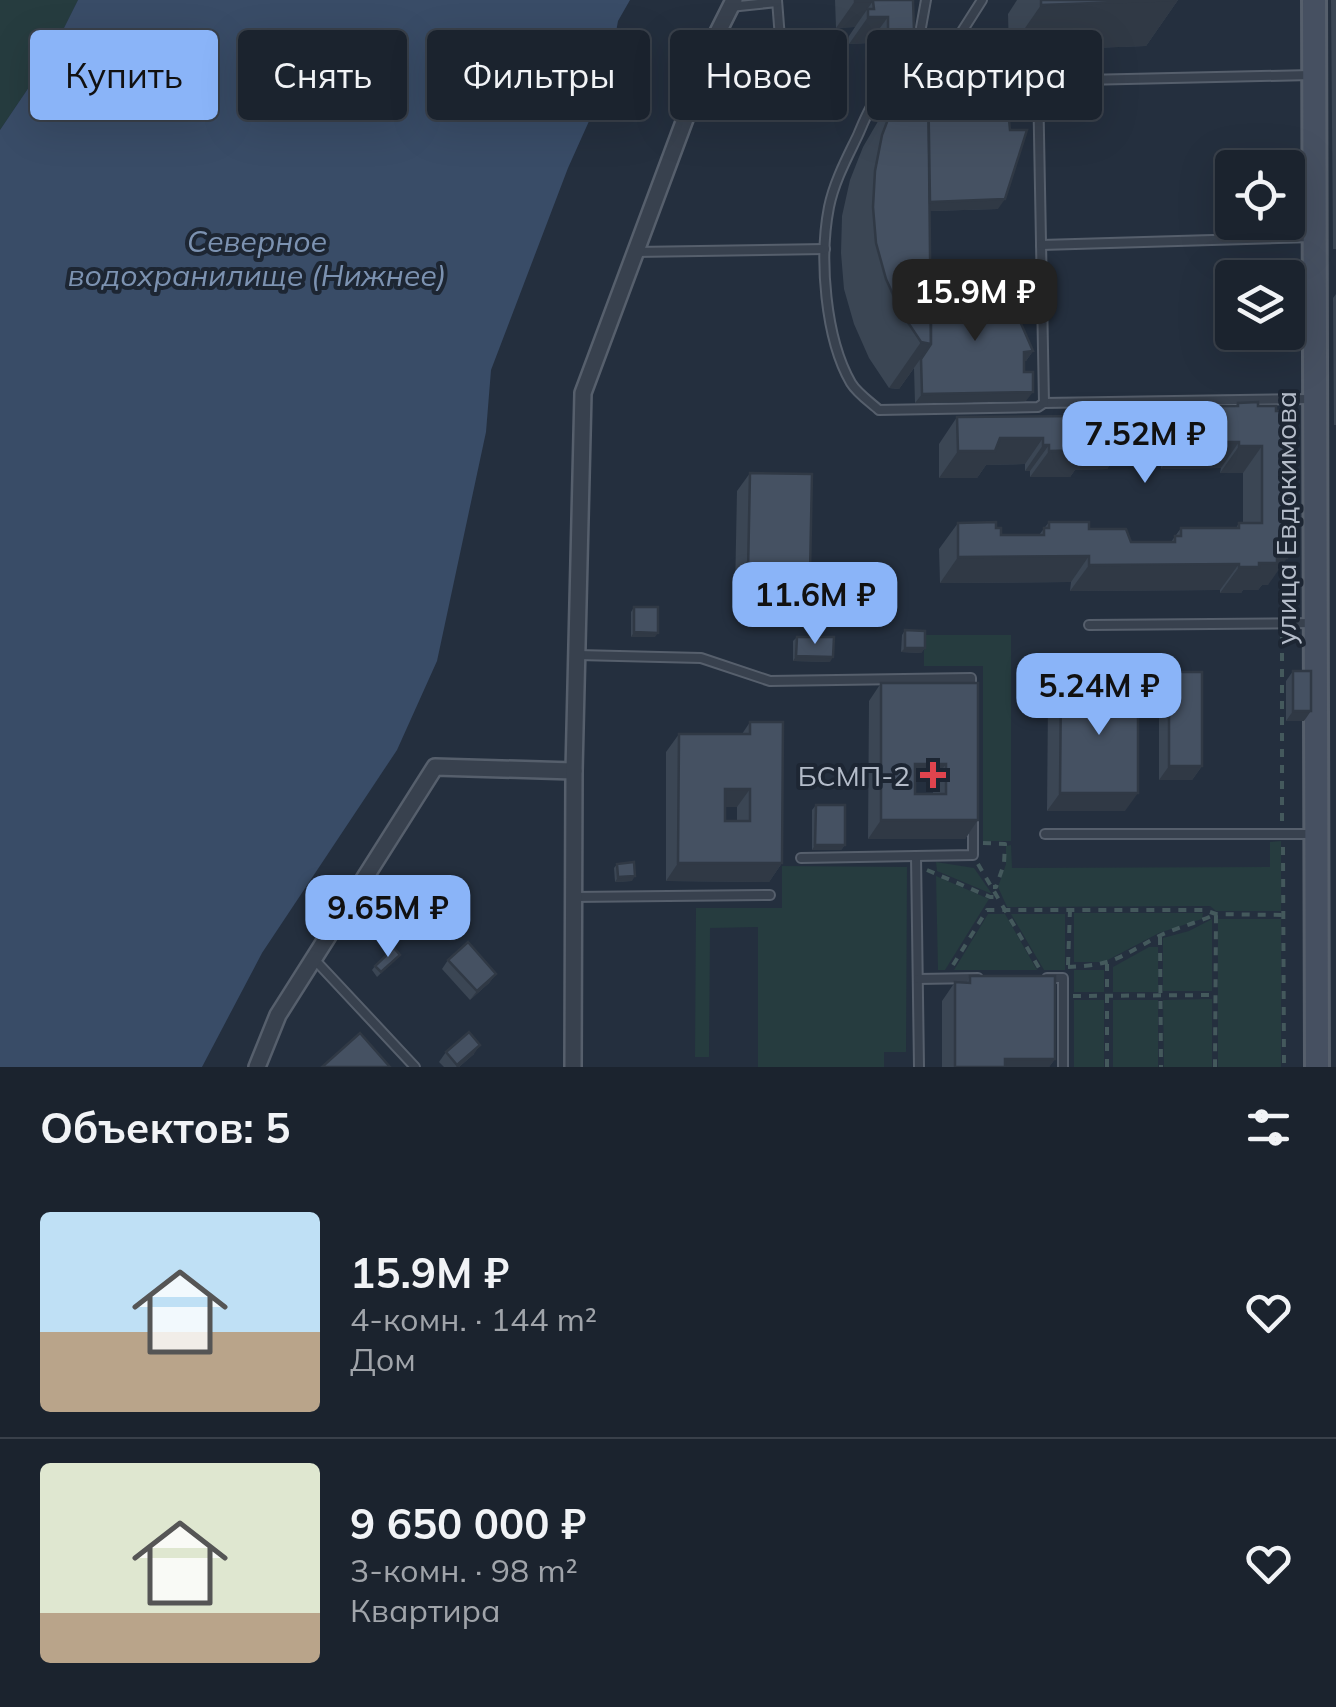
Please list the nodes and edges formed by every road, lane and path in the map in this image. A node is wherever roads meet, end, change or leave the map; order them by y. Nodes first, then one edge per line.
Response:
1 (926, 0) edge
2 (982, 0) edge
3 (1314, 0) edge
4 (777, 1) edge
5 (732, 3) edge
6 (779, 30) edge
7 (1316, 75) junction
8 (1102, 80) edge
9 (867, 114) edge
10 (1039, 120) edge
11 (1315, 237) junction
12 (1041, 245) junction
13 (825, 249) junction
14 (635, 252) junction
15 (1326, 277) edge
16 (1315, 399) junction
17 (1044, 403) junction
18 (1316, 623) junction
19 (1089, 624) dead end
20 (577, 655) junction
21 (972, 696) edge
22 (574, 770) junction
23 (973, 806) edge
24 (1045, 834) dead end
25 (973, 843) junction
26 (1323, 849) edge
27 (972, 855) junction
28 (801, 858) dead end
29 (916, 861) junction
30 (992, 888) junction
31 (770, 895) dead end
32 (573, 897) junction
33 (997, 897) junction
34 (1004, 909) junction
35 (1070, 910) junction
36 (1216, 914) junction
37 (1283, 914) dead end
38 (1160, 935) junction
39 (314, 959) junction
40 (1107, 964) junction
41 (1068, 966) junction
42 (949, 978) junction
43 (986, 978) edge
44 (1041, 978) joint
45 (1063, 978) junction
46 (918, 980) junction
47 (1215, 995) junction
48 (1063, 996) junction
49 (1108, 996) junction
50 (1161, 996) junction
51 (256, 1067) edge
52 (415, 1067) edge
53 (573, 1067) edge
54 (919, 1067) edge
55 (1063, 1067) edge
56 (1106, 1067) edge
57 (1161, 1067) edge
58 (1215, 1067) edge
59 (1317, 1067) edge

1 - 2 lane
3 - 7 main road, улица Евдокимова
4 - 5 lane
4 - 6 lane
5 - 14 street
7 - 8 lane
7 - 11 main road, улица Евдокимова
9 - 13 lane
10 - 12 lane
11 - 12 lane
11 - 15 main road, улица Евдокимова
12 - 17 lane
13 - 14 lane
13 - 17 lane
14 - 20 street
15 - 16 main road, улица Евдокимова
16 - 17 lane
16 - 18 main road, улица Евдокимова
18 - 19 lane
18 - 26 main road, улица Евдокимова
20 - 21 lane
20 - 22 street
22 - 32 street
22 - 39 street
23 - 25 lane
24 - 26 lane
25 - 27 lane
25 - 30 path
26 - 59 main road, улица Евдокимова
27 - 29 lane
27 - 30 path
28 - 29 lane
29 - 33 path
29 - 46 lane
30 - 33 path
31 - 32 lane
32 - 53 street
33 - 34 path
34 - 35 path
34 - 42 path
34 - 44 path
35 - 36 path
35 - 41 path
36 - 37 path
36 - 38 path
36 - 47 path
38 - 40 path
38 - 50 path
39 - 51 street
39 - 52 lane
40 - 41 path
40 - 49 path
41 - 45 path
42 - 43 lane
42 - 46 lane
44 - 45 lane
45 - 48 lane
46 - 54 lane
47 - 50 path
47 - 58 path
48 - 49 path
48 - 55 lane
49 - 50 path
49 - 56 path
50 - 57 path

